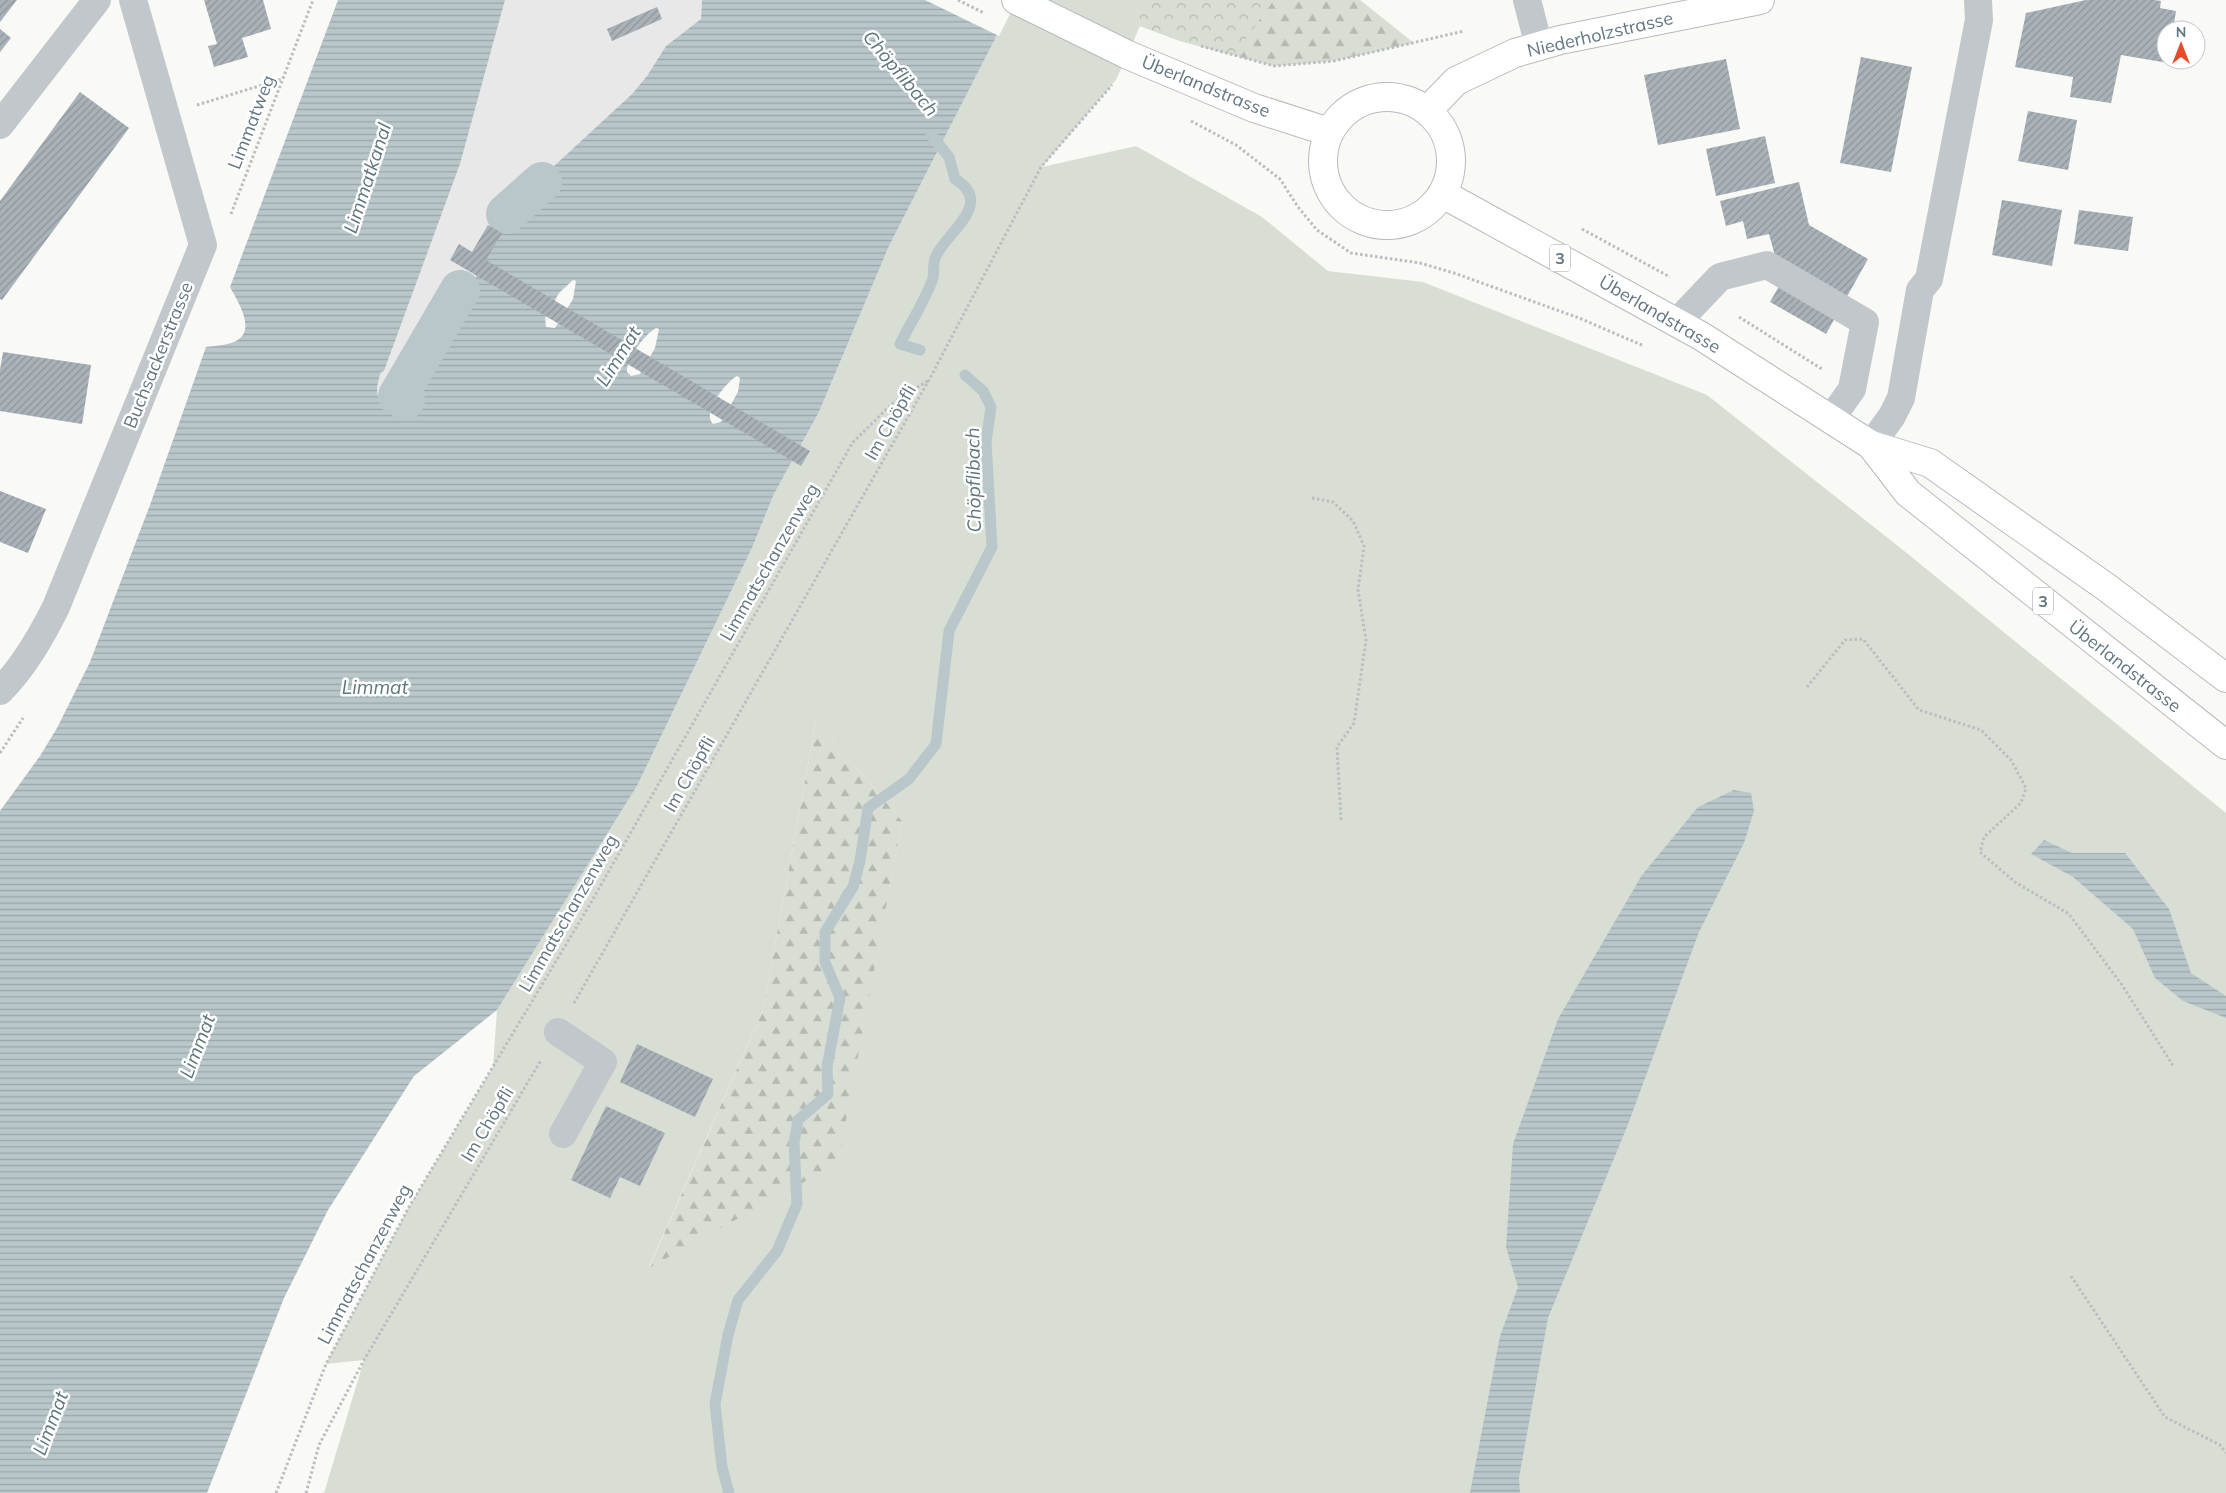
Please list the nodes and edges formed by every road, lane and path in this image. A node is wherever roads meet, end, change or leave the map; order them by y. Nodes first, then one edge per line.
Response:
1 (97, 0) edge
2 (132, 0) edge
3 (313, 0) edge
4 (1016, 0) edge
5 (1527, 0) edge
6 (1760, 0) edge
7 (1978, 0) edge
8 (1464, 31) dead end
9 (1198, 46) dead end
10 (1539, 46) junction
11 (282, 79) junction
12 (1116, 80) dead end
13 (1428, 110) junction
14 (165, 114) junction
15 (1183, 116) dead end
16 (0, 125) edge
17 (1329, 132) junction
18 (1443, 194) junction
19 (202, 245) junction
20 (1677, 322) junction
21 (1651, 350) dead end
22 (930, 380) junction
23 (1831, 419) junction
24 (1871, 445) junction
25 (1312, 498) dead end
26 (2226, 678) edge
27 (1807, 687) dead end
28 (0, 691) edge
29 (2226, 745) edge
30 (1341, 820) dead end
31 (558, 1032) junction
32 (2174, 1067) dead end
33 (563, 1134) dead end
34 (2071, 1276) dead end
35 (2226, 1453) edge
36 (276, 1493) edge
37 (306, 1493) edge

1 - 16 street
2 - 14 street
3 - 11 path, Limmatweg
4 - 17 main road, Überlandstrasse
5 - 10 street
6 - 10 main road, Niederholzstrasse
7 - 24 street
8 - 9 path
10 - 13 main road, Niederholzstrasse
11 - 14 path
11 - 19 path, Limmatweg
12 - 22 path, Im Chöpfli
13 - 17 main road
13 - 18 main road
14 - 19 street
15 - 21 path
17 - 18 main road
18 - 20 main road, Überlandstrasse / 3
19 - 28 street, Buchsackerstrasse
20 - 23 main road, Überlandstrasse / 3
20 - 23 street
22 - 31 path, Im Chöpfli
22 - 36 path, Limmatschanzenweg
23 - 24 main road, Überlandstrasse / 3
24 - 26 main road, Überlandstrasse / 3
24 - 29 main road, Überlandstrasse / 3
25 - 30 path
27 - 32 path
31 - 33 street
31 - 37 path, Im Chöpfli
34 - 35 path

